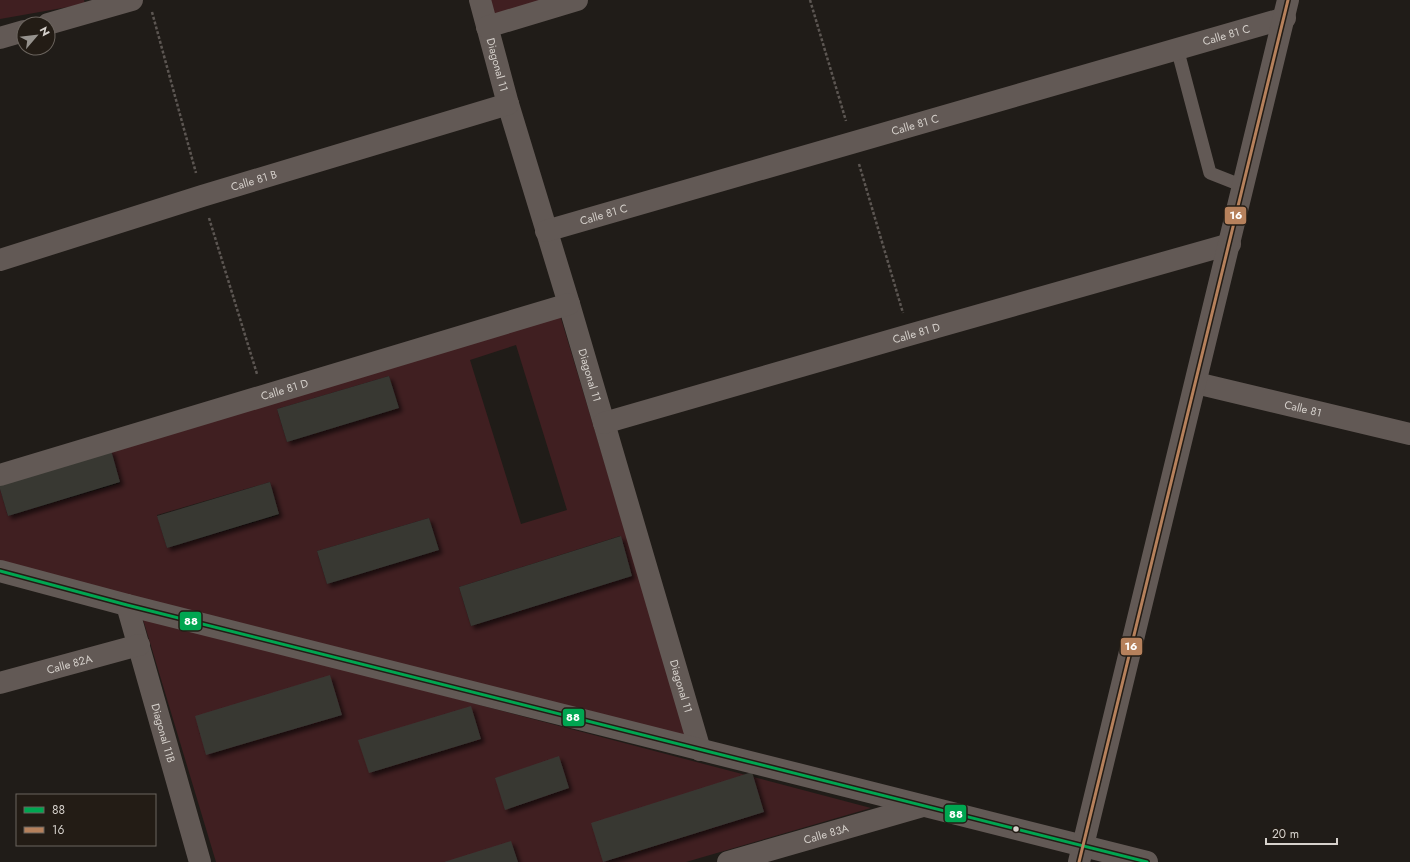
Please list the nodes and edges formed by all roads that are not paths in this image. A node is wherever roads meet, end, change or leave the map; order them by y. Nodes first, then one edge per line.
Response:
1 (132, 0) edge
2 (480, 0) edge
3 (576, 0) edge
4 (1287, 9) edge
5 (56, 22) edge
6 (487, 27) junction
7 (16, 33) edge
8 (0, 38) edge
9 (1177, 48) junction
10 (508, 104) junction
11 (1243, 186) junction
12 (546, 231) junction
13 (1230, 244) junction
14 (0, 260) edge
15 (569, 304) junction
16 (1196, 383) junction
17 (604, 423) junction
18 (1410, 434) edge
19 (0, 475) edge
20 (0, 571) edge
21 (127, 605) junction
22 (139, 645) junction
23 (0, 683) edge
24 (700, 750) junction
25 (924, 806) junction
26 (1081, 854) edge
27 (200, 862) edge
28 (728, 862) edge
29 (1147, 862) edge

1 - 5 street
2 - 6 street, Diagonal 11
3 - 6 street
4 - 9 street, Calle 81 C
4 - 11 street
6 - 10 street, Diagonal 11
7 - 8 street
9 - 11 lane
9 - 12 street, Calle 81 C
10 - 12 street, Diagonal 11
10 - 14 street, Calle 81 B
11 - 13 street
12 - 15 street, Diagonal 11
13 - 16 street
13 - 17 street, Calle 81 D
15 - 17 street, Diagonal 11
15 - 19 street, Calle 81 D
16 - 18 street, Calle 81
16 - 26 street
17 - 24 street, Diagonal 11
20 - 21 street
21 - 22 street, Diagonal 11B
21 - 24 street
22 - 23 street, Calle 82A
22 - 27 street, Diagonal 11B
24 - 25 street
25 - 26 street
25 - 28 street, Calle 83A
26 - 29 street

